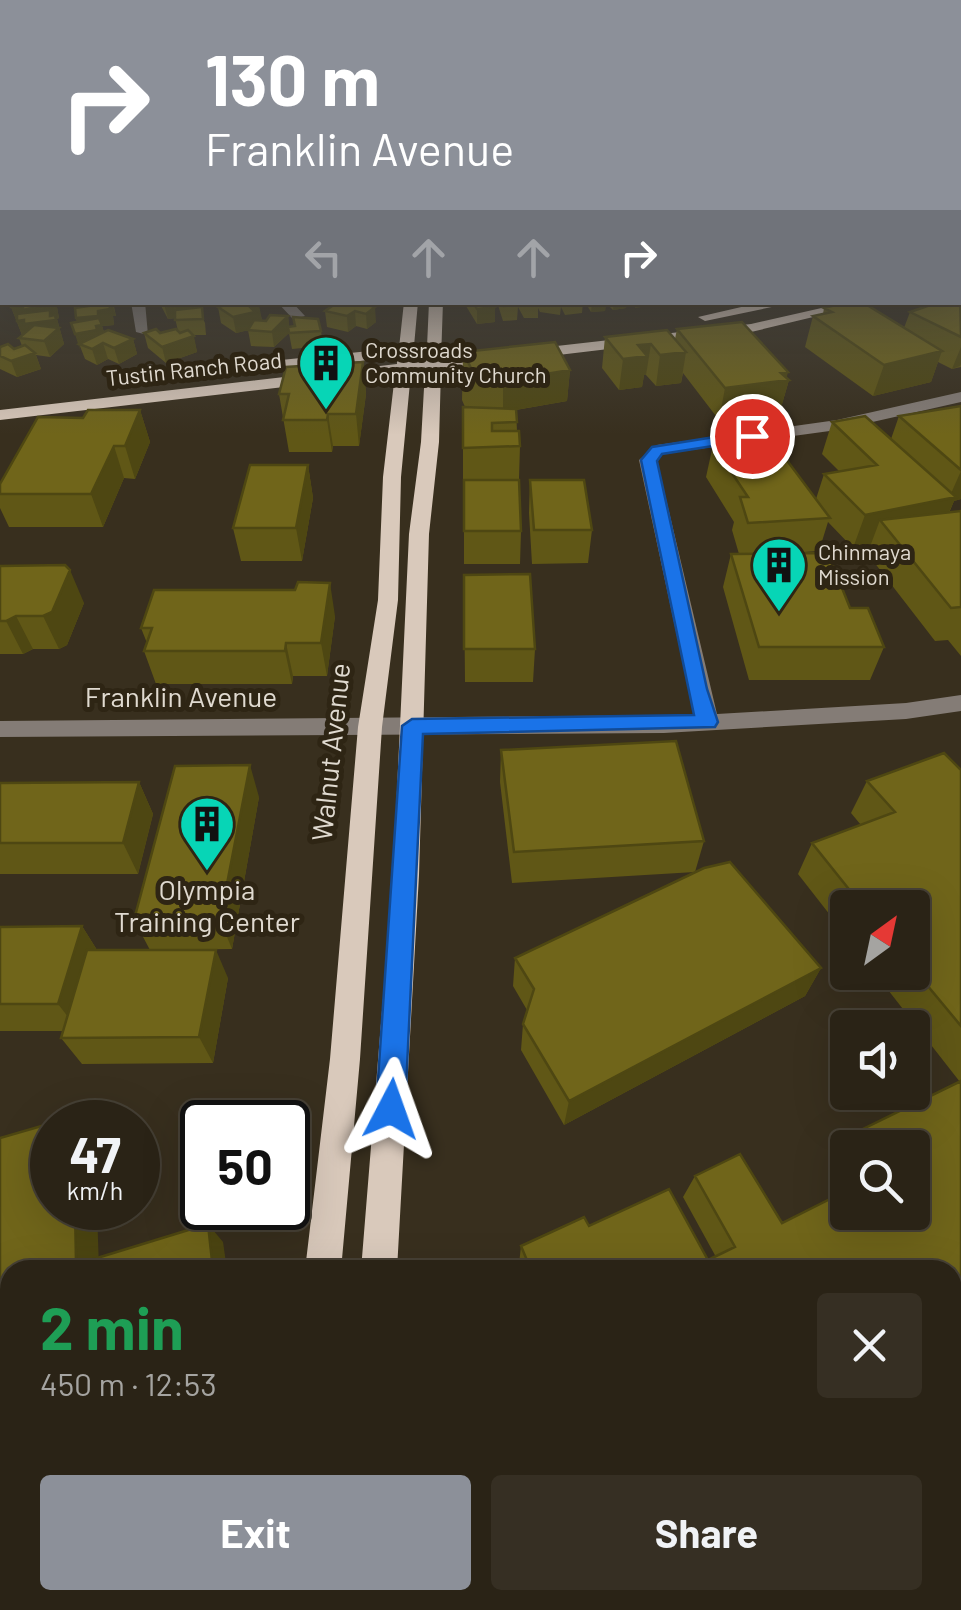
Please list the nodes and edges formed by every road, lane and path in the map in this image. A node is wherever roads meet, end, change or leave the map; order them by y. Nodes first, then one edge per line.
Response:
1 (138, 305) edge
2 (287, 305) edge
3 (411, 305) edge
4 (436, 305) edge
5 (772, 305) edge
6 (856, 305) edge
7 (298, 316) edge
8 (143, 332) edge
9 (433, 357) junction
10 (404, 360) junction
11 (168, 378) dead end
12 (116, 384) dead end
13 (961, 397) edge
14 (0, 398) edge
15 (0, 414) edge
16 (425, 486) junction
17 (392, 487) junction
18 (961, 704) edge
19 (707, 722) junction
20 (412, 726) junction
21 (370, 727) junction
22 (0, 729) edge
23 (324, 1260) edge
24 (380, 1260) edge

1 - 8 street
2 - 7 street
3 - 10 main road, Walnut Avenue
4 - 9 main road
5 - 9 main road, Tustin Ranch Road
6 - 9 main road, Tustin Ranch Road
9 - 10 main road, Tustin Ranch Road
9 - 16 main road
10 - 11 main road, Tustin Ranch Road
10 - 15 main road, Tustin Ranch Road
10 - 17 main road, Walnut Avenue
12 - 14 main road, Tustin Ranch Road
13 - 19 street
16 - 17 main road
16 - 20 main road
17 - 21 main road, Walnut Avenue
18 - 19 street, Franklin Avenue
19 - 20 street, Franklin Avenue
20 - 21 street, Franklin Avenue
20 - 24 main road
21 - 22 street, Franklin Avenue
21 - 23 main road, Walnut Avenue

